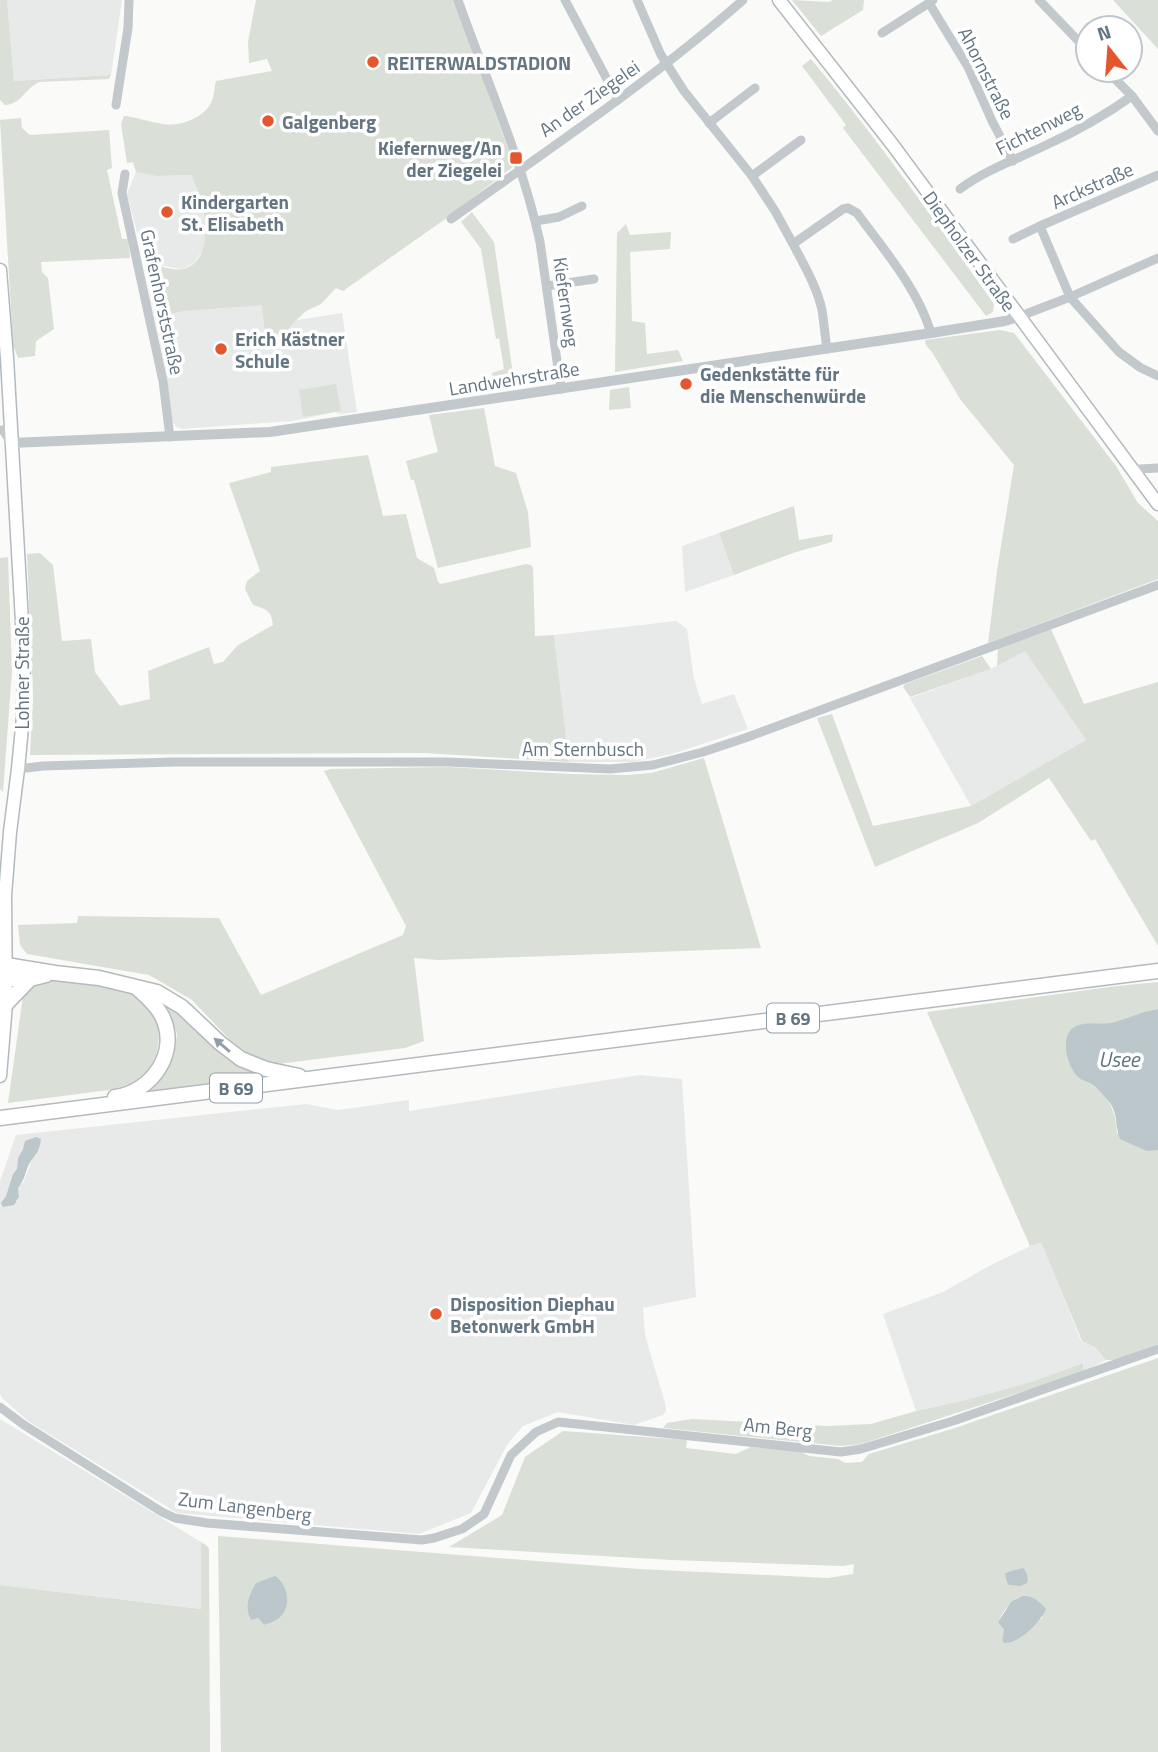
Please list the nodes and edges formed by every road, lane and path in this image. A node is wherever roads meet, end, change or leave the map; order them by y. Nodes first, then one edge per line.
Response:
1 (129, 0) edge
2 (458, 0) edge
3 (565, 0) edge
4 (637, 0) edge
5 (743, 0) edge
6 (779, 0) edge
7 (1039, 0) edge
8 (931, 1) edge
9 (883, 33) dead end
10 (1074, 36) edge
11 (667, 64) junction
12 (1120, 84) edge
13 (755, 88) dead end
14 (1132, 96) junction
15 (618, 100) junction
16 (116, 105) dead end
17 (709, 123) junction
18 (1158, 131) edge
19 (802, 140) dead end
20 (1013, 161) junction
21 (520, 169) junction
22 (125, 174) dead end
23 (1158, 175) edge
24 (752, 176) junction
25 (960, 189) dead end
26 (582, 206) dead end
27 (451, 219) dead end
28 (536, 221) junction
29 (1040, 226) junction
30 (1013, 239) dead end
31 (793, 244) junction
32 (1158, 258) edge
33 (0, 270) edge
34 (594, 279) dead end
35 (547, 286) junction
36 (1070, 297) junction
37 (1018, 317) junction
38 (931, 333) junction
39 (827, 349) junction
40 (1158, 376) edge
41 (561, 389) junction
42 (0, 430) edge
43 (170, 437) junction
44 (11, 443) junction
45 (1158, 468) edge
46 (1135, 472) junction
47 (1158, 504) edge
48 (1158, 585) edge
49 (18, 769) junction
50 (1158, 971) edge
51 (6, 972) junction
52 (55, 973) junction
53 (30, 979) junction
54 (135, 986) junction
55 (6, 1004) junction
56 (0, 1076) edge
57 (307, 1079) junction
58 (74, 1108) junction
59 (0, 1118) edge
60 (1158, 1349) edge
61 (0, 1407) edge
62 (434, 1538) joint

1 - 16 street
2 - 21 street, Kiefernweg
3 - 15 street
4 - 11 street
5 - 11 street, An der Ziegelei
6 - 37 main road, Diepholzer Straße
7 - 10 street
8 - 9 street, Ahornstraße
8 - 20 street, Ahornstraße
11 - 15 street, An der Ziegelei
11 - 17 street
12 - 14 street
13 - 17 street
14 - 18 street
14 - 20 street, Fichtenweg
15 - 21 street, An der Ziegelei
17 - 24 street
19 - 24 street
20 - 25 street, Fichtenweg
21 - 27 street, An der Ziegelei
21 - 28 street, Kiefernweg
22 - 43 street, Grafenhorststraße
23 - 29 street, Arckstraße
24 - 31 street
26 - 28 street
28 - 35 street, Kiefernweg
29 - 30 street, Arckstraße
29 - 36 street, Arckstraße
31 - 38 street
31 - 39 street
32 - 36 street
33 - 44 main road, Lohner Straße
34 - 35 street
35 - 41 street, Kiefernweg
36 - 37 street
36 - 40 street, Arckstraße
37 - 38 street, Landwehrstraße
37 - 46 main road, Diepholzer Straße
38 - 39 street, Landwehrstraße
39 - 41 street, Landwehrstraße
41 - 43 street, Landwehrstraße
42 - 44 street
43 - 44 street, Landwehrstraße
44 - 49 main road, Lohner Straße
45 - 46 street
46 - 47 main road, Diepholzer Straße
48 - 49 street, Am Sternbusch
49 - 51 main road, Lohner Straße
50 - 57 main road, B 69
51 - 52 main road
51 - 53 main road
51 - 55 main road, Lohner Straße
52 - 53 main road
52 - 54 main road
53 - 55 main road
57 -> 54 main road
54 - 58 main road
55 - 56 main road, Lohner Straße
57 - 58 main road, B 69
58 - 59 main road, B 69
60 - 62 street, Am Berg
61 - 62 street, Zum Langenberg

